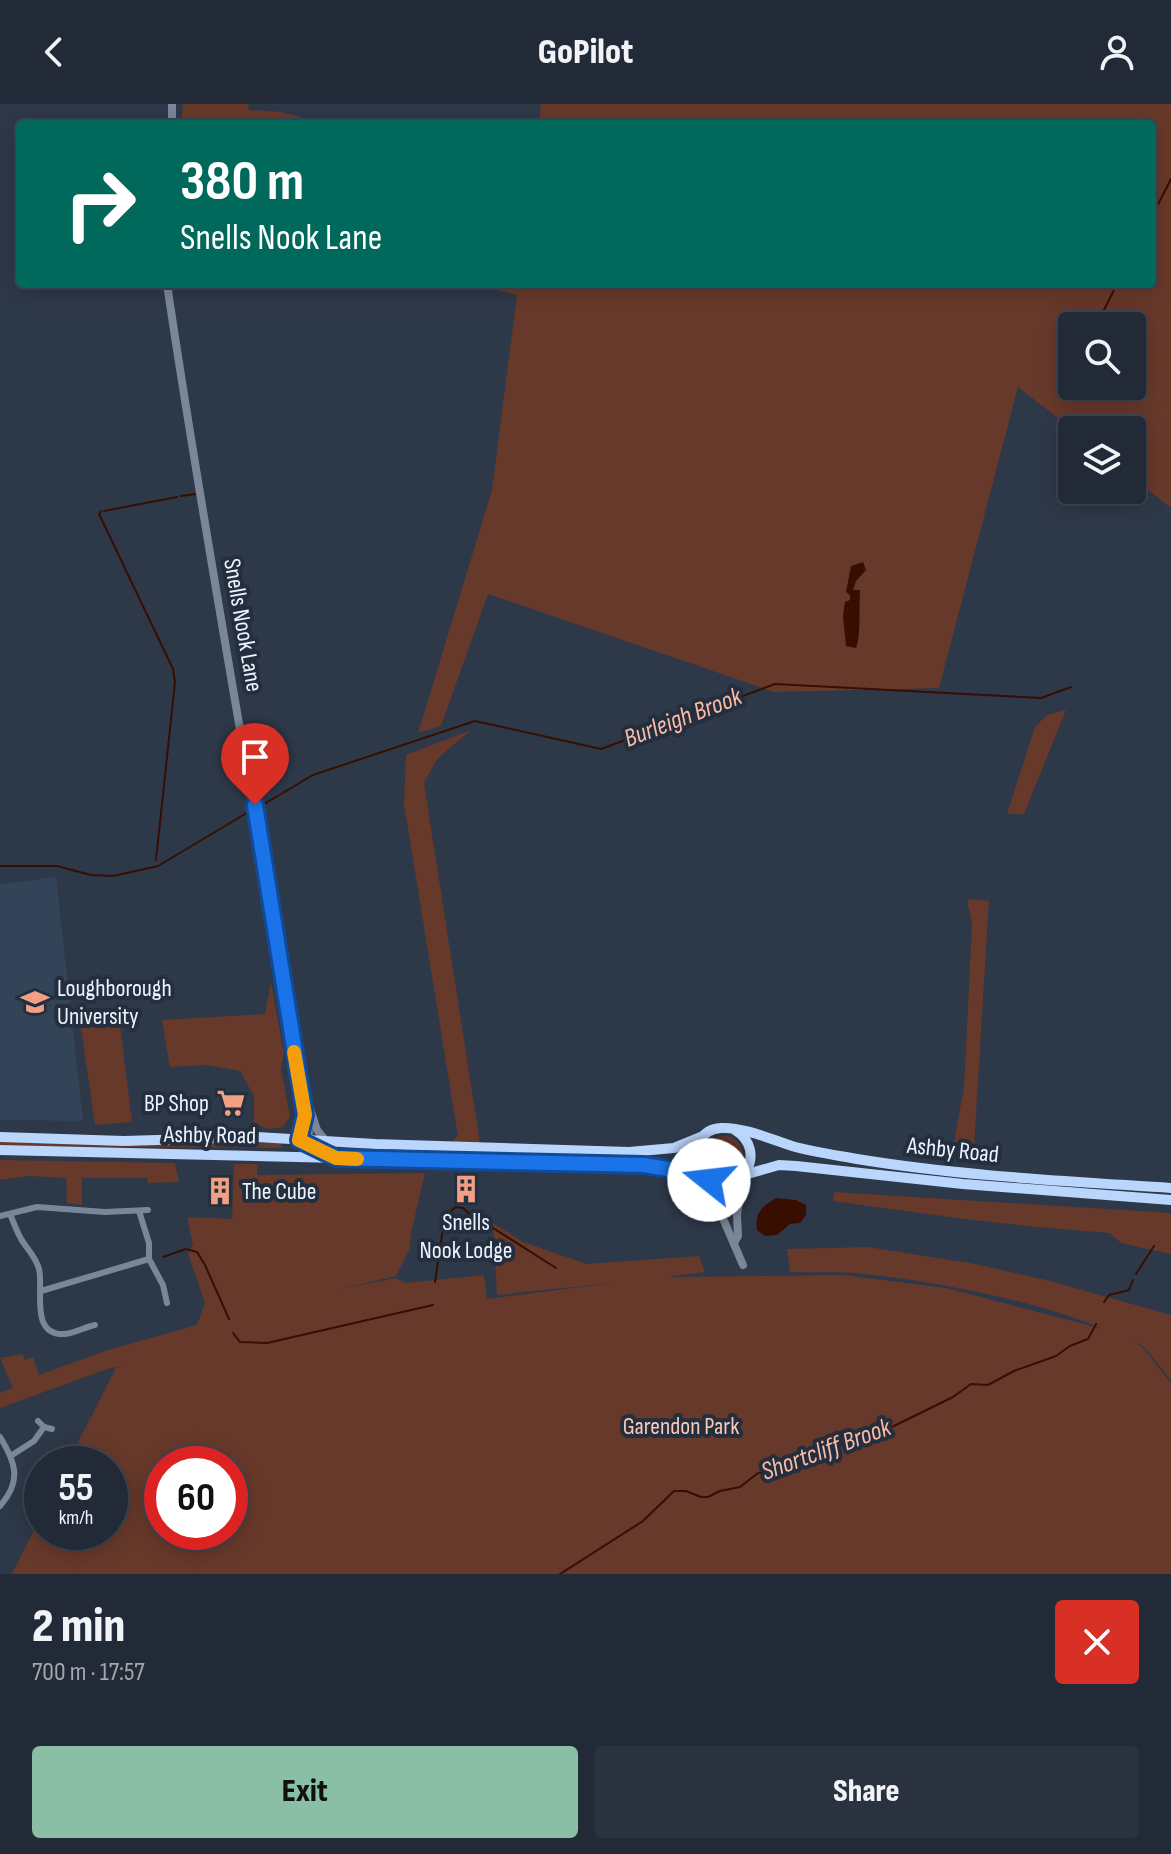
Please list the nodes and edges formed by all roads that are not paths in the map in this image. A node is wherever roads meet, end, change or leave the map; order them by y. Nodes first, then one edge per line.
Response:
1 (168, 288) edge
2 (300, 1084) junction
3 (735, 1130) junction
4 (0, 1137) edge
5 (701, 1137) junction
6 (305, 1142) junction
7 (327, 1142) junction
8 (0, 1150) edge
9 (301, 1157) junction
10 (336, 1158) junction
11 (743, 1175) junction
12 (706, 1178) junction
13 (1171, 1188) edge
14 (1171, 1200) edge
15 (148, 1210) dead end
16 (139, 1211) junction
17 (10, 1214) junction
18 (0, 1216) edge
19 (734, 1243) junction
20 (149, 1259) junction
21 (743, 1265) dead end
22 (41, 1291) junction
23 (164, 1299) dead end
24 (89, 1325) dead end
25 (45, 1426) dead end
26 (0, 1437) edge
27 (12, 1455) junction
28 (0, 1506) edge

1 - 2 street, Snells Nook Lane
2 - 6 street, Snells Nook Lane
2 - 7 street
3 - 5 main road
3 - 11 main road
3 - 13 main road, Ashby Road
4 - 6 main road, Ashby Road
5 - 7 main road, Ashby Road
5 - 12 main road
6 - 7 main road, Ashby Road
6 - 9 street, Snells Nook Lane
6 - 10 street
8 - 9 main road, Ashby Road
9 - 10 main road, Ashby Road
10 - 12 main road, Ashby Road
11 - 12 main road
11 - 14 main road, Ashby Road
11 - 19 street
12 - 19 street
15 - 16 street
16 - 17 street
16 - 20 street
17 - 18 street
17 - 22 street
19 - 21 street
20 - 22 street
20 - 23 street
22 - 24 street
25 - 27 street
26 - 27 street
27 - 28 street

